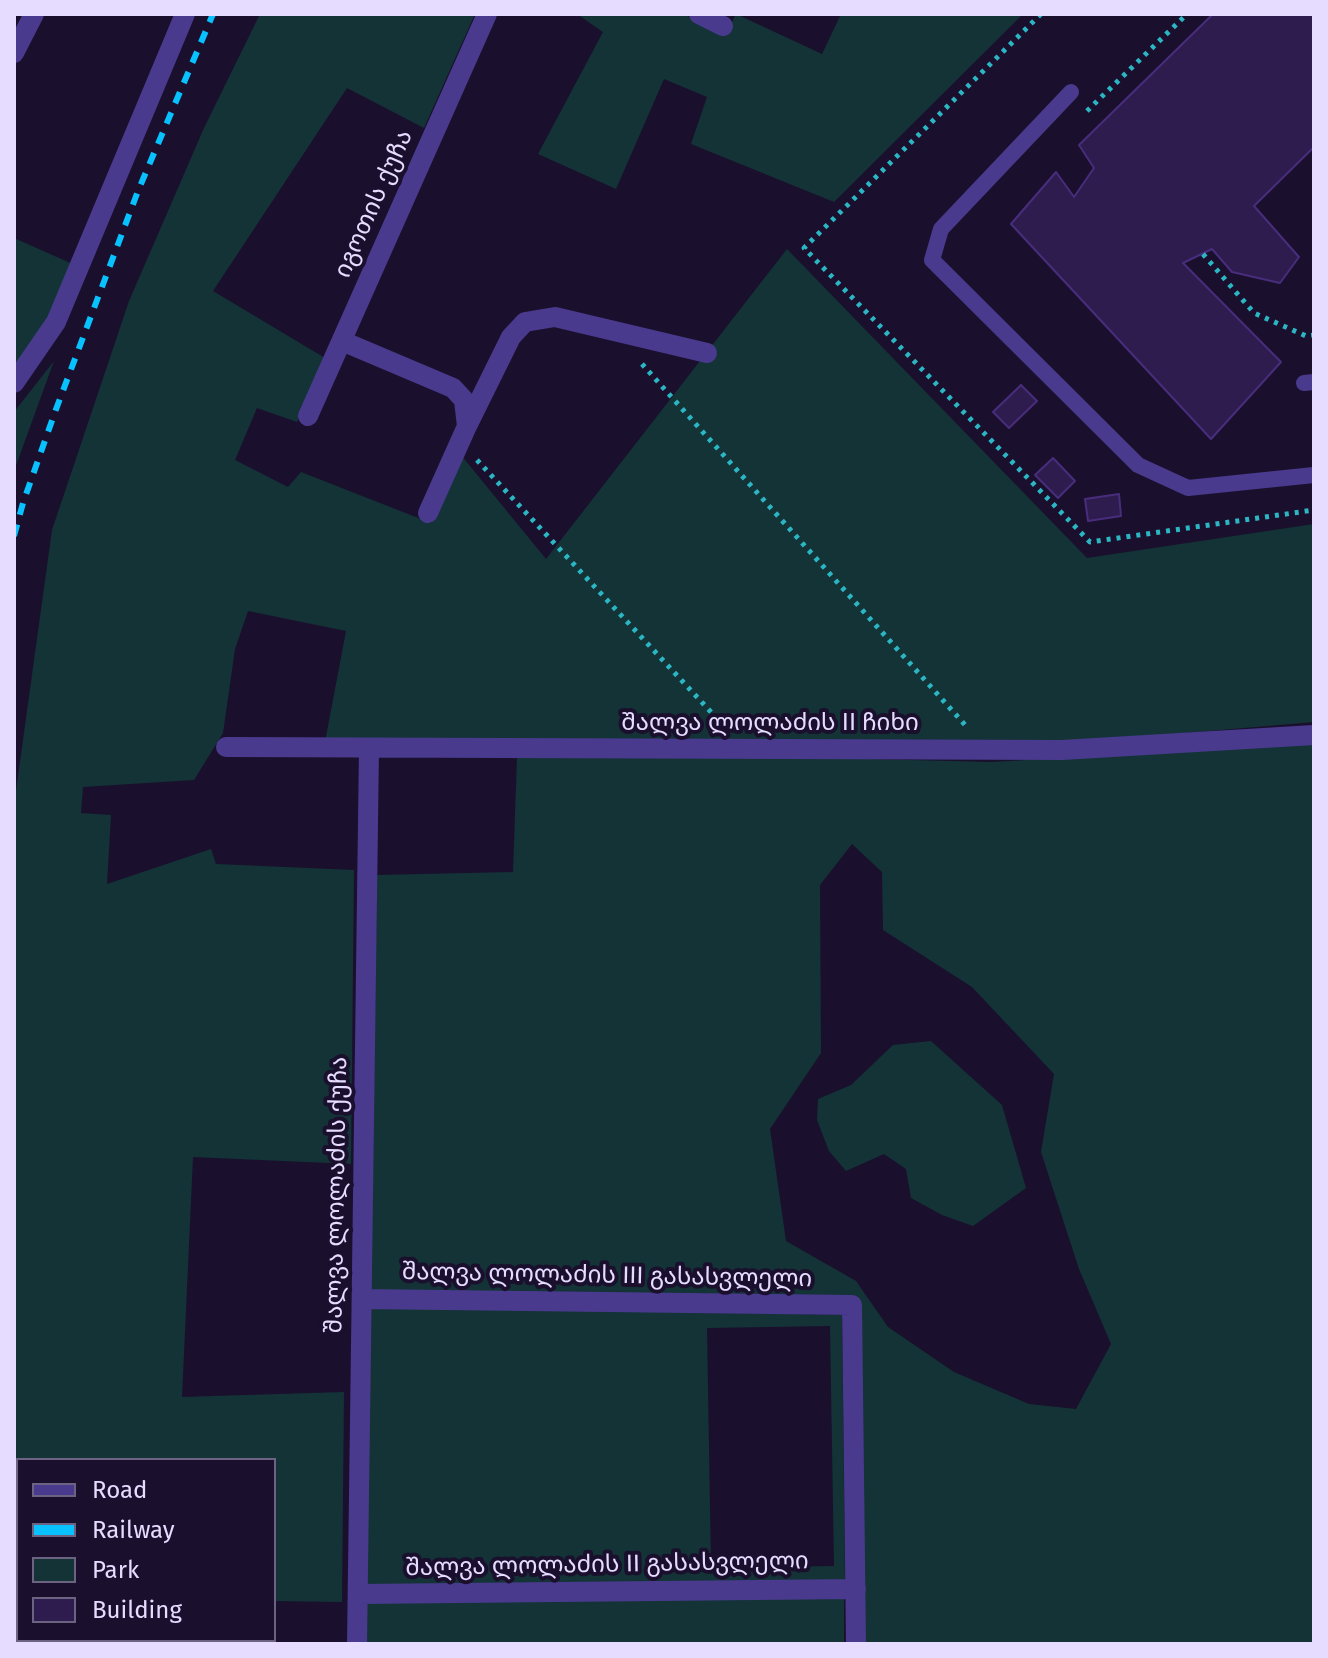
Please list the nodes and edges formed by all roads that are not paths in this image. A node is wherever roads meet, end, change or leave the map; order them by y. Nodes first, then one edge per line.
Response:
1 (34, 14) edge
2 (185, 14) edge
3 (487, 14) edge
4 (699, 14) edge
5 (723, 26) dead end
6 (14, 53) edge
7 (1071, 92) road end
8 (342, 341) junction
9 (707, 353) dead end
10 (14, 383) edge
11 (308, 416) dead end
12 (463, 434) junction
13 (1314, 475) edge
14 (428, 513) dead end
15 (1314, 735) edge
16 (226, 747) dead end
17 (369, 748) junction
18 (362, 1299) junction
19 (856, 1589) junction
20 (358, 1594) junction
21 (357, 1644) edge
22 (856, 1644) edge

1 - 6 street
2 - 10 street
3 - 8 street, იგოთის ქუჩა
4 - 5 street
7 - 13 lane
8 - 11 street, იგოთის ქუჩა
8 - 12 street
9 - 12 street
12 - 14 street
15 - 17 street, შალვა ლოლაძის II ჩიხი
16 - 17 street, შალვა ლოლაძის II ჩიხი
17 - 18 street, შალვა ლოლაძის ქუჩა
18 - 19 street, შალვა ლოლაძის III გასასვლელი
18 - 20 street, შალვა ლოლაძის ქუჩა
19 - 20 street, შალვა ლოლაძის II გასასვლელი
19 - 22 street
20 - 21 street, შალვა ლოლაძის ქუჩა

